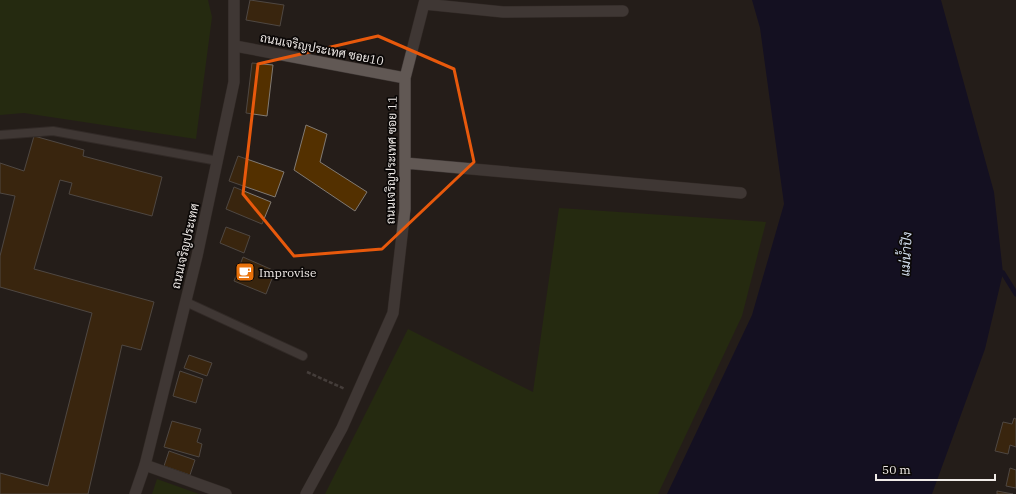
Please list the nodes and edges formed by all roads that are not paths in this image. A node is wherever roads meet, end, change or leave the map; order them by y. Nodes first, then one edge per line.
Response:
1 (234, 0) edge
2 (425, 2) edge
3 (623, 10) dead end
4 (235, 46) junction
5 (404, 78) junction
6 (0, 135) edge
7 (218, 161) junction
8 (405, 163) junction
9 (741, 193) dead end
10 (186, 302) junction
11 (303, 356) dead end
12 (145, 465) junction
13 (135, 494) edge
14 (226, 494) edge
15 (306, 494) edge

1 - 4 street, ถนนเจริญประเทศ
2 - 3 street
2 - 5 street, ถนนเจริญประเทศ ซอย 11
4 - 5 street, ถนนเจริญประเทศ ซอย10
4 - 7 street, ถนนเจริญประเทศ
5 - 8 street, ถนนเจริญประเทศ ซอย 11
6 - 7 lane
7 - 10 street, ถนนเจริญประเทศ
8 - 9 street
8 - 15 street, ถนนเจริญประเทศ ซอย 11
10 - 11 lane
10 - 12 street, ถนนเจริญประเทศ
12 - 13 street, ถนนเจริญประเทศ
12 - 14 street

